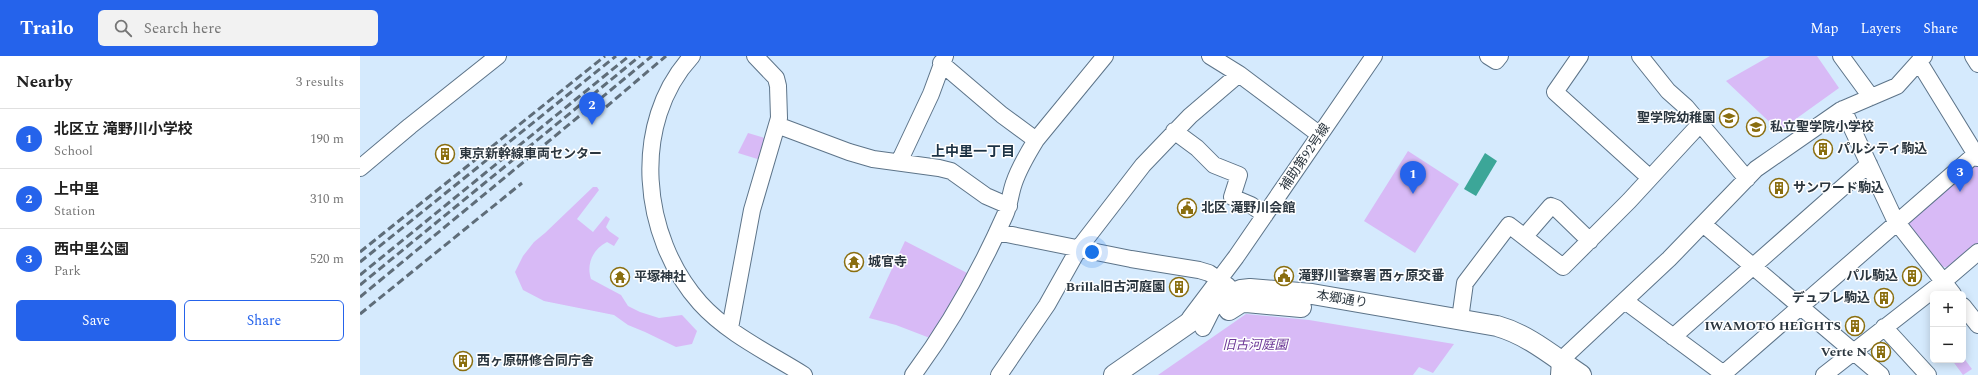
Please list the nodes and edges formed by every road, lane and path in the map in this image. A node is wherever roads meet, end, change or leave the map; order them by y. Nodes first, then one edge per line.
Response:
1 (498, 56) edge
2 (692, 56) edge
3 (755, 56) edge
4 (1210, 56) edge
5 (1374, 56) edge
6 (1488, 56) edge
7 (1500, 56) edge
8 (1580, 56) edge
9 (1640, 56) edge
10 (1841, 56) edge
11 (1973, 56) edge
12 (1097, 59) edge
13 (1921, 59) edge
14 (943, 60) edge
15 (1978, 64) edge
16 (1239, 74) junction
17 (1871, 97) junction
18 (1843, 109) junction
19 (1700, 124) junction
20 (777, 125) junction
21 (1174, 131) junction
22 (1320, 135) junction
23 (1036, 140) junction
24 (1977, 154) edge
25 (899, 162) junction
26 (1869, 164) junction
27 (360, 168) edge
28 (1650, 178) junction
29 (1747, 179) junction
30 (1009, 206) junction
31 (1265, 215) junction
32 (1897, 222) junction
33 (1703, 224) junction
34 (997, 232) junction
35 (1525, 236) junction
36 (1590, 241) junction
37 (1079, 248) junction
38 (1978, 252) edge
39 (1754, 266) junction
40 (1226, 285) junction
41 (1948, 288) edge
42 (1261, 297) junction
43 (1625, 301) junction
44 (1215, 305) junction
45 (1801, 306) junction
46 (1966, 310) edge
47 (1460, 319) junction
48 (1978, 325) edge
49 (1183, 327) junction
50 (1884, 327) junction
51 (730, 328) junction
52 (1203, 328) junction
53 (1673, 337) junction
54 (1853, 351) junction
55 (1569, 372) edge
56 (804, 375) edge
57 (913, 375) edge
58 (999, 375) edge
59 (1114, 375) edge
60 (1137, 375) edge
61 (1723, 375) edge
62 (1824, 375) edge
63 (1881, 375) edge
64 (1928, 375) edge

1 - 27 street
2 - 51 street
3 - 20 street
4 - 16 street
5 - 22 street, 補助第92号線
6 - 7 street
8 - 28 street
9 - 19 street
10 - 17 street
11 - 15 street
12 - 23 street
13 - 17 street
13 - 24 street
14 - 23 street
14 - 25 street
16 - 21 street
16 - 22 street
17 - 18 street
18 - 26 street
18 - 29 street
19 - 28 street
19 - 29 street
20 - 25 street
20 - 51 street
21 - 31 street
21 - 37 street
22 - 31 street, 補助第92号線
23 - 30 street
24 - 32 street
25 - 30 street
26 - 32 street
26 - 39 street
28 - 36 street
29 - 33 street
30 - 34 street
31 - 40 street, 補助第92号線
32 - 41 street
32 - 45 street
33 - 39 street
33 - 43 street
34 - 37 street
34 - 57 street
35 - 36 street
35 - 36 street
35 - 47 street
37 - 40 street
37 - 58 street
38 - 41 street
39 - 45 street
39 - 53 street
40 - 42 main road, 本郷通り
40 - 44 main road, 本郷通り
40 - 49 street, 補助第92号線
41 - 50 street
42 - 47 main road, 本郷通り
42 - 52 main road, 本郷通り
42 - 55 main road, 本郷通り
43 - 53 street
43 - 55 street
44 - 49 main road, 本郷通り
44 - 52 street
45 - 54 street
45 - 61 street
46 - 48 street
47 - 55 main road, 本郷通り
49 - 59 main road, 本郷通り
50 - 54 street
50 - 64 street
51 - 56 street
52 - 60 main road, 本郷通り
53 - 61 street
54 - 62 street
54 - 63 street

